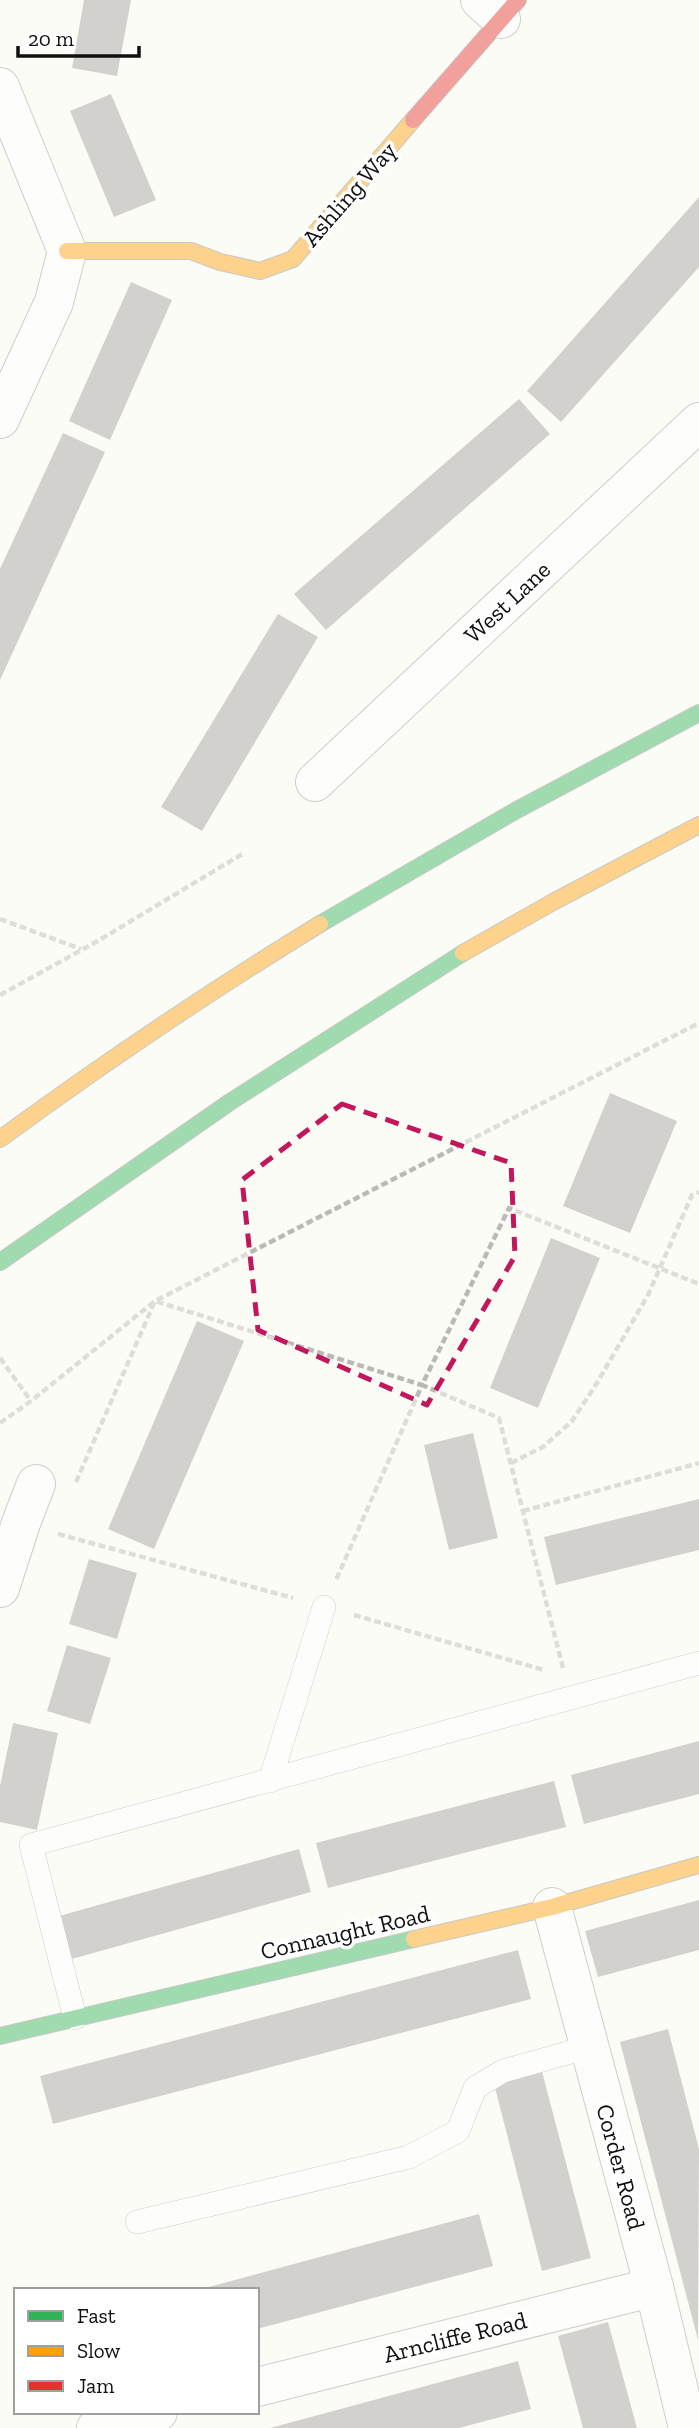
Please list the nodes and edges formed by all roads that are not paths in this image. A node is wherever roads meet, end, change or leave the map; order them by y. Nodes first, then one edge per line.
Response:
1 (500, 6) edge
2 (0, 87) edge
3 (67, 251) junction
4 (0, 419) edge
5 (699, 422) edge
6 (699, 713) edge
7 (314, 782) dead end
8 (699, 825) edge
9 (0, 1139) edge
10 (0, 1262) edge
11 (36, 1484) road end
12 (0, 1588) edge
13 (324, 1607) road end
14 (699, 1662) edge
15 (270, 1781) junction
16 (699, 1865) edge
17 (552, 1907) junction
18 (75, 2018) junction
19 (0, 2036) edge
20 (589, 2047) junction
21 (137, 2222) dead end
22 (653, 2287) junction
23 (259, 2386) edge
24 (151, 2414) edge
25 (96, 2428) edge
26 (688, 2428) edge

1 - 3 main road, Ashling Way
2 - 3 street
3 - 4 street
5 - 7 street, West Lane
6 - 9 main road
8 - 10 main road
11 - 12 street
13 - 15 lane
14 - 15 lane
15 - 18 lane
16 - 17 main road, Connaught Road
17 - 18 main road, Connaught Road
17 - 20 street, Corder Road
18 - 19 main road, Connaught Road
20 - 21 lane
20 - 22 street, Corder Road
22 - 23 street, Arncliffe Road
22 - 26 street, Corder Road
24 - 25 street

